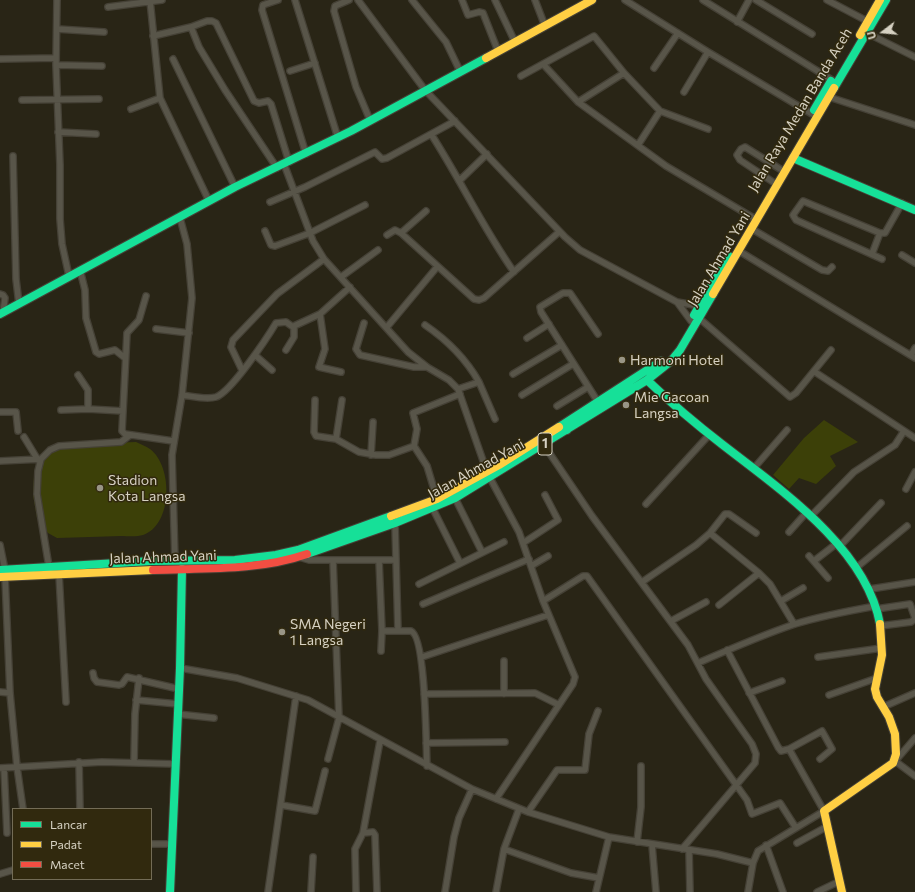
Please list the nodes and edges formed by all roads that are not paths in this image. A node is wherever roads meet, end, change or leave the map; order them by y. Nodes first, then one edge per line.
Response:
1 (57, 0) edge
2 (162, 0) edge
3 (278, 0) edge
4 (295, 0) edge
5 (348, 0) edge
6 (358, 0) edge
7 (412, 0) edge
8 (462, 0) edge
9 (495, 0) edge
10 (535, 0) edge
11 (592, 0) edge
12 (625, 0) edge
13 (703, 0) edge
14 (749, 0) edge
15 (756, 0) edge
16 (827, 0) edge
17 (880, 0) edge
18 (886, 0) edge
19 (150, 1) edge
20 (108, 7) dead end
21 (867, 21) junction
22 (737, 22) junction
23 (544, 26) junction
24 (191, 27) junction
25 (57, 29) junction
26 (104, 32) dead end
27 (678, 33) junction
28 (867, 33) junction
29 (812, 34) dead end
30 (153, 36) junction
31 (515, 42) junction
32 (498, 51) junction
33 (708, 52) junction
34 (915, 57) edge
35 (0, 58) edge
36 (56, 58) junction
37 (173, 59) dead end
38 (315, 63) junction
39 (543, 64) junction
40 (56, 65) junction
41 (102, 66) dead end
42 (654, 68) dead end
43 (290, 71) dead end
44 (460, 71) junction
45 (624, 73) junction
46 (521, 76) dead end
47 (832, 80) junction
48 (425, 90) junction
49 (684, 92) dead end
50 (830, 97) junction
51 (160, 98) junction
52 (99, 99) dead end
53 (22, 100) dead end
54 (57, 100) junction
55 (578, 102) junction
56 (131, 109) dead end
57 (660, 111) junction
58 (812, 114) junction
59 (370, 120) junction
60 (454, 121) junction
61 (915, 125) edge
62 (708, 129) dead end
63 (58, 132) junction
64 (96, 134) dead end
65 (431, 134) junction
66 (338, 138) junction
67 (638, 145) junction
68 (306, 154) junction
69 (487, 154) junction
70 (12, 156) dead end
71 (793, 158) junction
72 (283, 165) junction
73 (780, 169) junction
74 (459, 181) junction
75 (773, 182) junction
76 (235, 187) junction
77 (295, 192) junction
78 (209, 201) junction
79 (270, 202) dead end
80 (902, 203) junction
81 (365, 205) dead end
82 (915, 210) edge
83 (426, 211) dead end
84 (180, 218) junction
85 (755, 218) junction
86 (752, 229) junction
87 (265, 232) dead end
88 (559, 232) junction
89 (310, 233) junction
90 (401, 233) junction
91 (880, 233) junction
92 (387, 235) dead end
93 (378, 250) dead end
94 (739, 251) junction
95 (872, 254) junction
96 (902, 255) dead end
97 (324, 259) junction
98 (882, 259) dead end
99 (915, 263) edge
100 (437, 267) junction
101 (832, 267) dead end
102 (80, 270) junction
103 (514, 272) junction
104 (69, 276) junction
105 (341, 277) junction
106 (350, 288) junction
107 (0, 294) edge
108 (146, 296) dead end
109 (677, 302) junction
110 (19, 304) junction
111 (699, 306) junction
112 (2, 313) edge
113 (320, 314) junction
114 (695, 320) junction
115 (364, 323) dead end
116 (549, 324) junction
117 (425, 325) dead end
118 (293, 327) junction
119 (387, 327) junction
120 (156, 329) dead end
121 (189, 333) junction
122 (598, 334) dead end
123 (527, 338) dead end
124 (562, 345) junction
125 (915, 348) edge
126 (286, 350) dead end
127 (832, 350) dead end
128 (255, 355) junction
129 (913, 357) edge
130 (125, 358) junction
131 (573, 364) junction
132 (427, 367) junction
133 (242, 370) junction
134 (272, 370) dead end
135 (341, 372) dead end
136 (815, 372) junction
137 (513, 374) dead end
138 (78, 375) dead end
139 (647, 380) junction
140 (479, 382) junction
141 (588, 387) junction
142 (459, 391) junction
143 (182, 395) junction
144 (522, 395) dead end
145 (315, 400) dead end
146 (342, 400) dead end
147 (598, 402) junction
148 (557, 406) dead end
149 (88, 409) junction
150 (61, 410) dead end
151 (123, 411) junction
152 (0, 412) edge
153 (495, 419) dead end
154 (373, 422) dead end
155 (565, 428) junction
156 (787, 430) dead end
157 (18, 431) dead end
158 (904, 431) junction
159 (130, 435) junction
160 (709, 435) junction
161 (24, 437) dead end
162 (915, 438) edge
163 (336, 439) junction
164 (173, 441) junction
165 (544, 445) junction
166 (414, 446) junction
167 (371, 455) junction
168 (39, 460) junction
169 (0, 461) edge
170 (754, 468) junction
171 (915, 472) edge
172 (488, 475) junction
173 (906, 489) dead end
174 (453, 495) junction
175 (545, 495) dead end
176 (437, 499) junction
177 (881, 503) dead end
178 (646, 504) dead end
179 (433, 509) junction
180 (808, 515) junction
181 (395, 523) junction
182 (907, 526) dead end
183 (710, 532) junction
184 (789, 532) dead end
185 (756, 533) dead end
186 (504, 542) dead end
187 (523, 543) junction
188 (0, 545) edge
189 (838, 546) junction
190 (482, 552) junction
191 (548, 556) dead end
192 (809, 556) dead end
193 (298, 557) junction
194 (529, 559) junction
195 (175, 560) junction
196 (333, 560) junction
197 (379, 560) junction
198 (396, 560) junction
199 (814, 561) junction
200 (460, 563) junction
201 (531, 566) junction
202 (49, 567) junction
203 (856, 568) junction
204 (182, 569) junction
205 (2, 573) edge
206 (759, 573) junction
207 (59, 574) junction
208 (828, 578) dead end
209 (642, 582) junction
210 (915, 582) edge
211 (419, 584) dead end
212 (803, 588) dead end
213 (870, 589) junction
214 (543, 601) junction
215 (781, 601) junction
216 (706, 602) dead end
217 (423, 604) dead end
218 (719, 606) dead end
219 (876, 607) junction
220 (548, 614) junction
221 (915, 618) edge
222 (671, 621) junction
223 (794, 624) junction
224 (880, 626) junction
225 (382, 631) junction
226 (398, 631) junction
227 (882, 648) junction
228 (727, 650) junction
229 (381, 652) dead end
230 (422, 657) junction
231 (818, 657) dead end
232 (504, 660) dead end
233 (698, 663) junction
234 (180, 668) junction
235 (93, 673) dead end
236 (139, 678) junction
237 (877, 678) junction
238 (782, 681) dead end
239 (179, 689) junction
240 (0, 692) edge
241 (10, 693) junction
242 (915, 693) edge
243 (424, 694) junction
244 (504, 694) junction
245 (749, 694) junction
246 (830, 695) dead end
247 (296, 696) junction
248 (136, 700) junction
249 (66, 702) dead end
250 (178, 704) junction
251 (559, 705) junction
252 (883, 707) junction
253 (598, 711) dead end
254 (177, 714) junction
255 (214, 718) dead end
256 (339, 718) junction
257 (915, 738) edge
258 (380, 741) junction
259 (505, 742) dead end
260 (426, 743) junction
261 (789, 749) junction
262 (328, 759) dead end
263 (820, 759) dead end
264 (896, 760) junction
265 (79, 762) junction
266 (134, 762) junction
267 (176, 764) junction
268 (427, 766) junction
269 (641, 766) dead end
270 (17, 767) junction
271 (2, 768) edge
272 (325, 771) dead end
273 (915, 776) edge
274 (736, 784) junction
275 (472, 789) junction
276 (496, 799) junction
277 (282, 805) junction
278 (23, 808) edge
279 (80, 808) edge
280 (519, 809) junction
281 (824, 811) junction
282 (528, 812) junction
283 (828, 826) junction
284 (796, 828) junction
285 (7, 833) dead end
286 (364, 833) junction
287 (609, 837) junction
288 (637, 842) junction
289 (797, 843) dead end
290 (152, 844) edge
291 (172, 844) junction
292 (652, 845) junction
293 (766, 845) junction
294 (682, 849) junction
295 (504, 850) junction
296 (689, 850) junction
297 (313, 857) dead end
298 (753, 863) junction
299 (12, 870) edge
300 (0, 874) edge
301 (599, 878) junction
302 (840, 881) junction
303 (170, 892) edge
304 (268, 892) edge
305 (311, 892) edge
306 (356, 892) edge
307 (377, 892) edge
308 (445, 892) edge
309 (496, 892) edge
310 (596, 892) edge
311 (656, 892) edge
312 (690, 892) edge
313 (748, 892) edge
314 (783, 892) edge
315 (817, 892) edge
316 (842, 892) edge

1 - 25 street
2 - 19 street
3 - 68 street
4 - 38 street
5 - 59 street
6 - 48 street
7 - 44 street
8 - 32 street
9 - 31 street
10 - 23 street
11 - 23 main road
12 - 27 street
13 - 22 street
14 - 22 street
15 - 29 street
16 - 21 street
17 - 21 main road, Jalan Raya Medan Banda Aceh / 1
18 - 28 main road, Jalan Ahmad Yani / 1
19 - 20 street
19 - 30 street
21 - 47 main road, Jalan Raya Medan Banda Aceh / 1
22 - 47 street
23 - 31 main road
24 - 30 street
24 - 72 street
24 - 72 street
25 - 26 street
25 - 36 street
27 - 33 street
27 - 42 street
28 - 34 street
28 - 50 main road, Jalan Ahmad Yani / 1
30 - 51 street
31 - 32 main road
32 - 44 main road
33 - 49 street
33 - 58 street
35 - 36 street
36 - 40 street
37 - 76 street
38 - 43 street
38 - 66 street
39 - 45 street
39 - 46 street
39 - 55 street
40 - 41 street
40 - 54 street
44 - 48 main road
45 - 55 street
45 - 57 street
47 - 58 main road, Jalan Raya Medan Banda Aceh / 1
48 - 59 main road
48 - 60 street
50 - 61 street
50 - 71 main road, Jalan Ahmad Yani / 1
51 - 56 street
51 - 78 street
52 - 54 street
53 - 54 street
54 - 63 street
55 - 67 street
57 - 62 street
57 - 67 street
58 - 73 main road, Jalan Raya Medan Banda Aceh / 1
59 - 66 main road
60 - 65 street
60 - 69 street
63 - 64 street
63 - 104 street
65 - 74 street
65 - 77 street
66 - 68 main road
67 - 85 street
68 - 72 main road
69 - 74 street
69 - 88 street
70 - 110 street
71 - 80 main road
71 - 85 main road, Jalan Ahmad Yani / 1
72 - 76 main road
72 - 77 street
73 - 75 main road, Jalan Raya Medan Banda Aceh / 1
73 - 75 street
74 - 103 street
75 - 85 main road, Jalan Raya Medan Banda Aceh / 1
76 - 78 main road
77 - 79 street
77 - 89 street
78 - 84 main road
80 - 82 main road
80 - 91 street
81 - 89 street
83 - 90 street
84 - 102 main road
84 - 121 street
85 - 86 main road, Jalan Ahmad Yani / 1
85 - 111 main road, Jalan Raya Medan Banda Aceh / 1
86 - 94 main road, Jalan Ahmad Yani / 1
86 - 101 street
87 - 89 street
88 - 103 street
88 - 109 street
89 - 97 street
90 - 92 street
90 - 100 street
91 - 95 street
91 - 95 street
93 - 105 street
94 - 114 main road, Jalan Ahmad Yani / 1
94 - 129 street
95 - 98 street
96 - 99 street
97 - 105 street
97 - 133 street
100 - 103 street
100 - 119 street
102 - 104 main road
102 - 130 street
104 - 110 main road
105 - 106 street
106 - 113 street
106 - 119 street
107 - 112 street
108 - 130 street
109 - 111 street
109 - 114 street
110 - 112 main road
111 - 114 main road, Jalan Raya Medan Banda Aceh / 1
113 - 118 street
113 - 135 street
114 - 136 street
114 - 139 main road, Jalan Ahmad Yani / 1
114 - 147 main road, Jalan Raya Medan Banda Aceh / 1
115 - 132 street
116 - 122 street
116 - 123 street
116 - 124 street
117 - 140 street
118 - 126 street
118 - 128 street
119 - 132 street
120 - 121 street
121 - 143 street
124 - 131 street
124 - 137 street
125 - 129 street
127 - 136 street
128 - 133 street
128 - 134 street
130 - 151 street
131 - 141 street
131 - 144 street
132 - 142 street
133 - 143 street
136 - 158 street
138 - 149 street
139 - 155 main road, Jalan Ahmad Yani / 1
139 - 160 main road
140 - 142 street
140 - 153 street
141 - 147 street
141 - 148 street
142 - 166 street
142 - 172 street
143 - 164 street
145 - 163 street
146 - 163 street
147 - 155 main road, Jalan Raya Medan Banda Aceh / 1
149 - 150 street
149 - 151 street
151 - 159 street
152 - 157 street
154 - 167 street
155 - 165 main road, Jalan Ahmad Yani / 1
155 - 172 main road, Jalan Raya Medan Banda Aceh / 1
156 - 170 street
158 - 162 street
158 - 180 street
159 - 164 street
159 - 168 street
160 - 170 main road
160 - 178 street
161 - 168 street
163 - 167 street
164 - 195 street
165 - 172 main road, Jalan Ahmad Yani / 1
165 - 209 street
166 - 167 street
166 - 176 street
168 - 169 street
168 - 202 street
170 - 180 main road
171 - 173 street
172 - 174 main road, Jalan Ahmad Yani / 1
172 - 187 street
174 - 176 main road, 1
174 - 179 main road, Jalan Ahmad Yani / 1
174 - 190 street
175 - 187 street
176 - 195 main road, 1
177 - 189 street
179 - 181 main road, Jalan Ahmad Yani / 1
179 - 200 street
180 - 184 street
180 - 189 main road
181 - 193 main road, Jalan Ahmad Yani / 1
181 - 198 street
182 - 203 street
183 - 185 street
183 - 206 street
183 - 209 street
186 - 190 street
187 - 194 street
188 - 205 street
189 - 199 street
189 - 203 main road
190 - 200 street
191 - 201 street
192 - 199 street
193 - 196 street
193 - 204 main road, Jalan Ahmad Yani / 1
194 - 201 street
194 - 217 street
195 - 202 main road, 1
196 - 197 street
196 - 256 street
197 - 198 street
197 - 225 street
198 - 226 street
199 - 208 street
200 - 211 street
201 - 214 street
202 - 205 main road, 1
203 - 213 main road
204 - 207 main road, Jalan Ahmad Yani / 1
204 - 234 main road
205 - 207 main road, Jalan Ahmad Yani / 1
205 - 241 street
206 - 215 street
206 - 218 street
207 - 249 street
209 - 222 street
210 - 213 street
212 - 215 street
213 - 219 main road
214 - 220 street
214 - 274 street
215 - 223 street
216 - 222 street
219 - 221 street
219 - 223 street
219 - 224 main road
220 - 230 street
220 - 251 street
221 - 224 street
222 - 233 street
223 - 228 street
224 - 227 main road
225 - 226 street
225 - 229 street
226 - 230 street
227 - 231 street
227 - 237 main road
228 - 233 street
228 - 245 street
230 - 243 street
232 - 244 street
233 - 274 street
234 - 239 main road
234 - 247 street
235 - 236 street
236 - 239 street
236 - 248 street
237 - 246 street
237 - 252 main road
238 - 245 street
239 - 250 main road
240 - 241 street
241 - 270 street
242 - 252 street
243 - 244 street
243 - 260 street
244 - 251 street
245 - 261 street
247 - 256 street
247 - 277 street
248 - 250 street
248 - 266 street
250 - 254 main road
251 - 276 street
252 - 264 main road
253 - 282 street
254 - 255 street
254 - 267 main road
256 - 258 street
256 - 262 street
257 - 264 street
258 - 268 street
258 - 286 street
259 - 260 street
260 - 268 street
261 - 263 street
261 - 281 street
264 - 273 street
264 - 281 main road
265 - 266 street
265 - 270 street
265 - 279 street
266 - 267 street
267 - 291 main road
268 - 275 street
269 - 288 street
270 - 271 street
270 - 278 street
271 - 285 street
272 - 277 street
274 - 284 street
274 - 294 street
275 - 276 street
275 - 308 street
276 - 280 street
277 - 304 street
280 - 282 street
280 - 295 street
281 - 283 main road
281 - 284 street
282 - 287 street
283 - 289 street
283 - 302 main road
284 - 293 street
286 - 306 street
286 - 307 street
287 - 288 street
287 - 301 street
288 - 292 street
290 - 291 street
291 - 303 main road
292 - 294 street
292 - 311 street
293 - 298 street
293 - 314 street
294 - 296 street
295 - 301 street
295 - 309 street
296 - 298 street
296 - 312 street
297 - 305 street
298 - 313 street
299 - 300 street
301 - 310 street
302 - 315 street
302 - 316 main road

